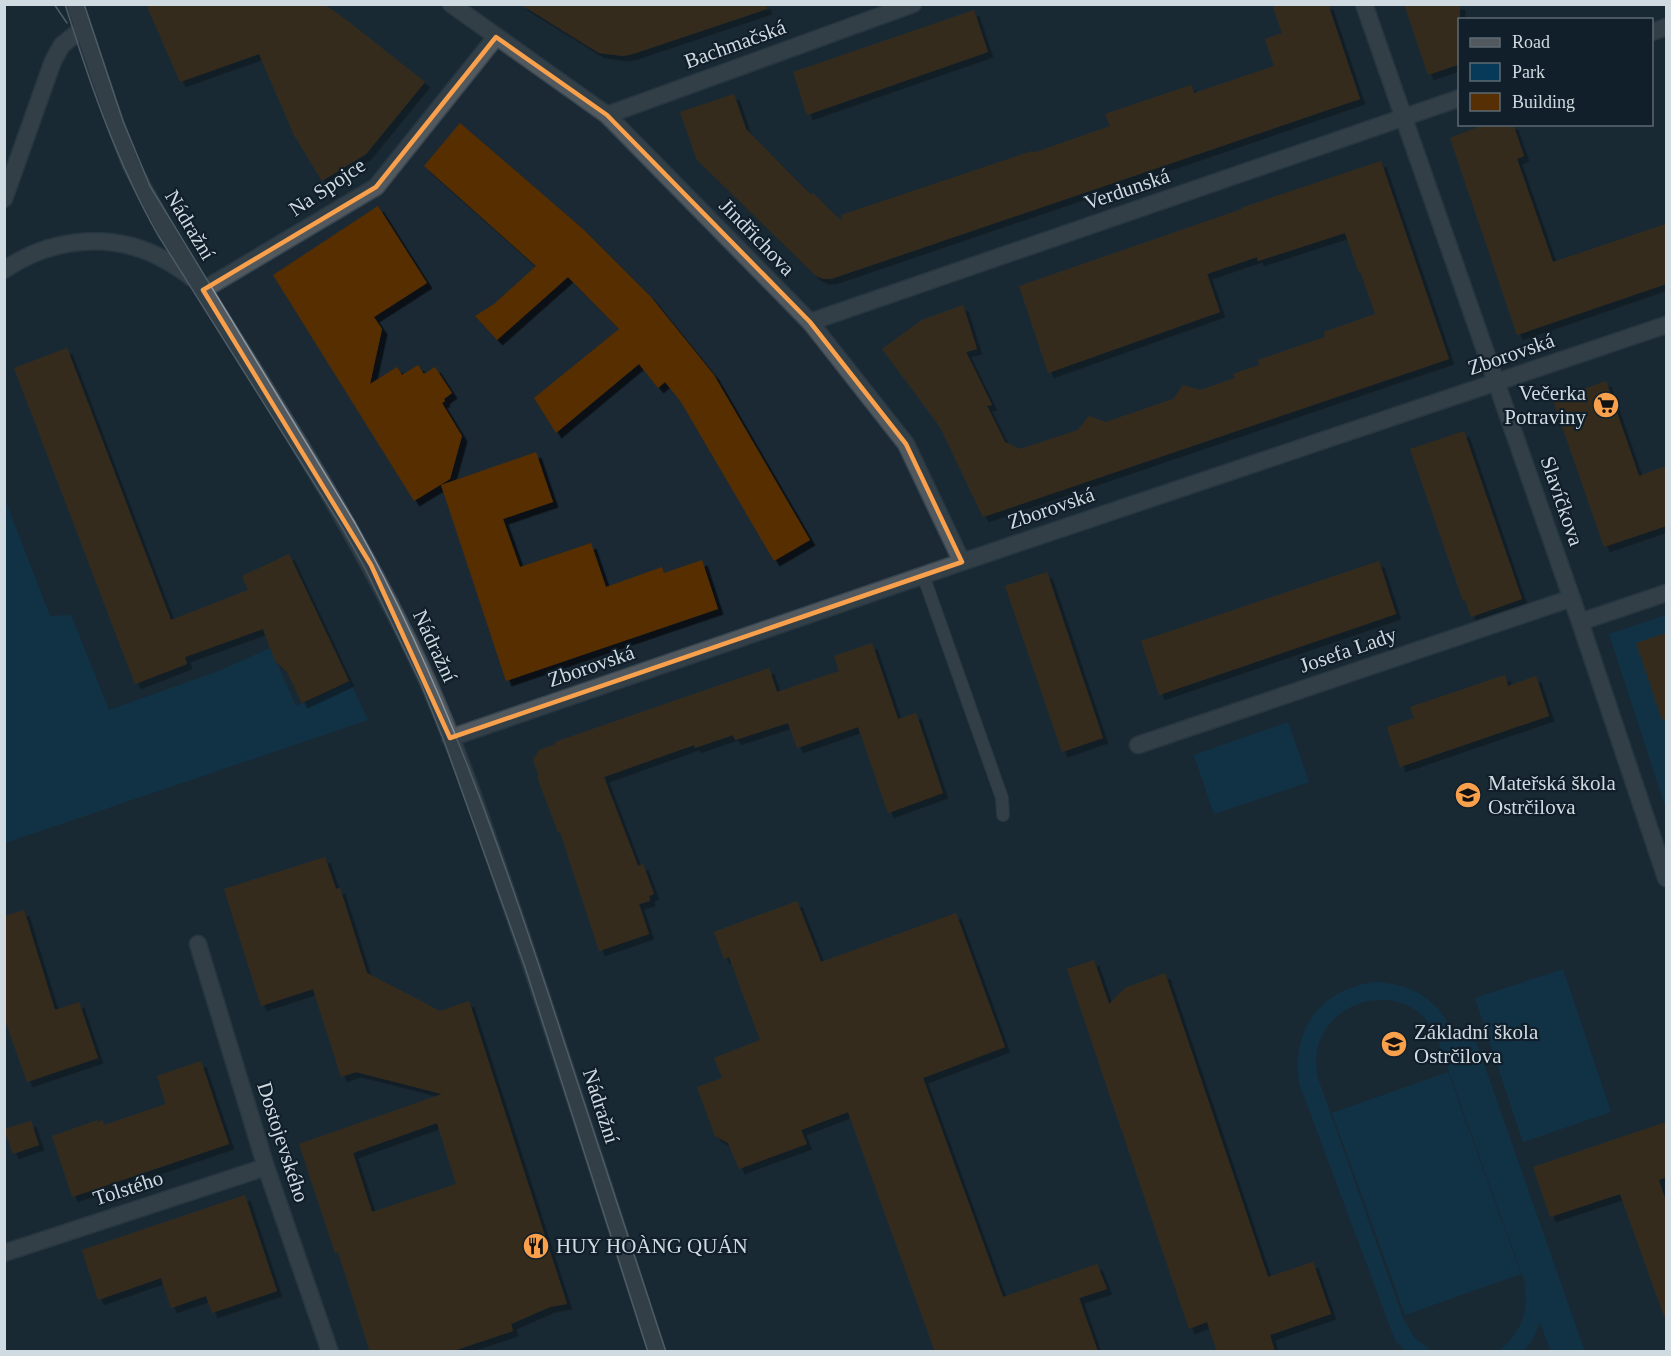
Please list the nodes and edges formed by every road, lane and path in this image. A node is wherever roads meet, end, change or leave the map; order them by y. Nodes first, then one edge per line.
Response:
1 (75, 4) edge
2 (451, 4) edge
3 (913, 4) edge
4 (1364, 4) edge
5 (82, 28) junction
6 (496, 37) junction
7 (1458, 99) edge
8 (607, 115) junction
9 (1403, 117) junction
10 (4, 200) edge
11 (4, 270) edge
12 (203, 290) junction
13 (810, 322) junction
14 (1666, 325) edge
15 (1496, 383) junction
16 (962, 562) junction
17 (923, 575) junction
18 (1666, 594) edge
19 (1572, 598) junction
20 (1580, 622) junction
21 (450, 738) junction
22 (1138, 745) dead end
23 (1003, 815) dead end
24 (1666, 878) edge
25 (198, 944) dead end
26 (266, 1167) junction
27 (4, 1253) edge
28 (330, 1352) edge
29 (657, 1352) edge

1 - 5 street, Nádražní
2 - 6 street, Jindřichova
3 - 8 street, Bachmačská
4 - 9 street, Slavíčkova
5 - 10 street
5 - 12 street, Nádražní
6 - 8 street, Jindřichova
6 - 12 street, Na Spojce
7 - 9 street, Verdunská
8 - 13 street, Jindřichova
9 - 13 street, Verdunská
9 - 15 street, Slavíčkova
11 - 12 street
12 - 21 street, Nádražní
13 - 16 street, Jindřichova
14 - 15 street, Zborovská
15 - 16 street, Zborovská
15 - 19 street, Slavíčkova
16 - 17 street, Zborovská
17 - 21 street, Zborovská
17 - 23 lane
18 - 20 street
19 - 20 street, Slavíčkova
19 - 22 street, Josefa Lady
20 - 24 street, Slavíčkova
21 - 29 street, Nádražní
25 - 26 street, Dostojevského
26 - 27 street, Tolstého
26 - 28 street, Dostojevského

